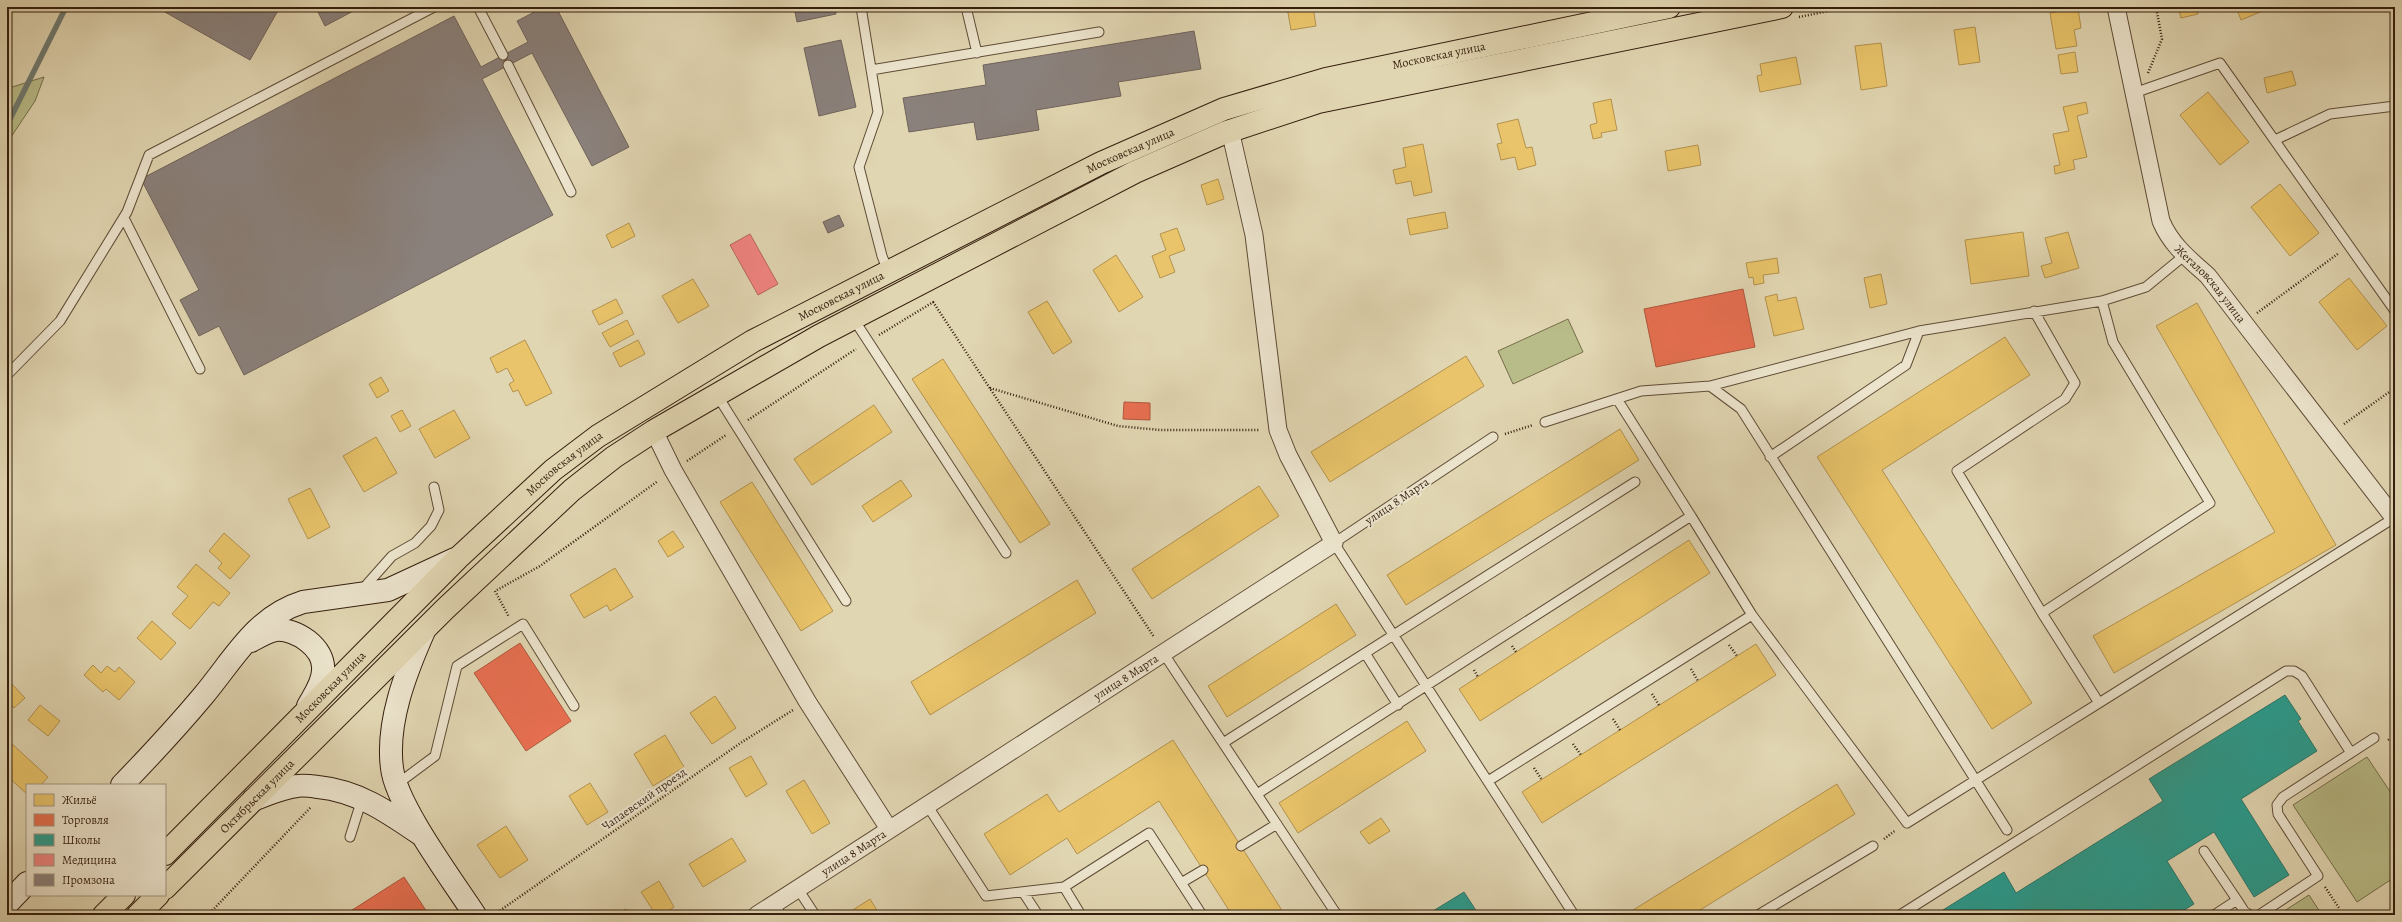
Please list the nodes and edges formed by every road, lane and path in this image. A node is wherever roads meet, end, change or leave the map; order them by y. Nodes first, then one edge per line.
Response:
1 (434, 7) edge
2 (478, 7) edge
3 (861, 7) edge
4 (966, 7) edge
5 (1668, 7) edge
6 (1848, 7) edge
7 (2116, 7) edge
8 (2156, 7) edge
9 (1787, 13) edge
10 (1099, 32) dead end
11 (977, 53) junction
12 (503, 55) dead end
13 (508, 65) dead end
14 (872, 70) junction
15 (2138, 92) junction
16 (2395, 106) edge
17 (1230, 130) junction
18 (2274, 140) junction
19 (572, 192) dead end
20 (124, 218) junction
21 (2349, 246) junction
22 (2185, 255) junction
23 (888, 271) junction
24 (939, 298) dead end
25 (2102, 301) junction
26 (933, 302) junction
27 (2034, 311) junction
28 (2395, 311) edge
29 (853, 318) junction
30 (2250, 318) dead end
31 (1918, 331) junction
32 (869, 341) junction
33 (200, 369) dead end
34 (7, 375) edge
35 (1710, 386) junction
36 (990, 388) junction
37 (2395, 388) edge
38 (717, 395) junction
39 (1617, 399) junction
40 (1545, 422) joint
41 (2341, 426) dead end
42 (737, 427) junction
43 (1278, 430) junction
44 (654, 431) junction
45 (1493, 437) joint
46 (1770, 457) junction
47 (674, 470) junction
48 (1635, 482) dead end
49 (434, 487) dead end
50 (1691, 516) junction
51 (2395, 518) edge
52 (1334, 542) junction
53 (1006, 553) dead end
54 (458, 558) junction
55 (495, 591) junction
56 (358, 593) junction
57 (490, 596) dead end
58 (846, 601) dead end
59 (2042, 613) junction
60 (1752, 615) junction
61 (516, 628) junction
62 (425, 629) junction
63 (1394, 634) junction
64 (241, 647) junction
65 (1365, 653) junction
66 (1164, 654) junction
67 (1428, 686) junction
68 (807, 702) junction
69 (2099, 703) junction
70 (349, 705) joint
71 (1398, 705) junction
72 (574, 706) dead end
73 (302, 717) junction
74 (2374, 738) dead end
75 (1223, 743) junction
76 (2351, 753) junction
77 (1975, 780) junction
78 (1488, 781) junction
79 (123, 784) edge
80 (396, 785) junction
81 (1257, 794) junction
82 (362, 797) junction
83 (250, 801) junction
84 (317, 801) dead end
85 (927, 805) junction
86 (1277, 824) junction
87 (1907, 824) junction
88 (890, 829) junction
89 (2007, 830) dead end
90 (350, 837) dead end
91 (426, 838) junction
92 (1241, 846) dead end
93 (1873, 846) joint
94 (2204, 850) dead end
95 (166, 853) edge
96 (1203, 870) dead end
97 (2318, 876) junction
98 (1181, 883) junction
99 (26, 884) edge
100 (166, 887) edge
101 (1064, 887) junction
102 (798, 889) junction
103 (1023, 892) junction
104 (123, 896) edge
105 (157, 896) edge
106 (2237, 900) junction
107 (8, 902) edge
108 (2339, 908) dead end
109 (778, 910) edge
110 (489, 912) edge
111 (104, 915) edge
112 (138, 915) edge
113 (208, 915) edge
114 (757, 915) edge
115 (815, 915) edge
116 (1038, 915) edge
117 (1081, 915) edge
118 (1202, 915) edge
119 (1337, 915) edge
120 (1574, 915) edge
121 (1758, 915) edge
122 (1900, 915) edge
123 (2214, 915) edge
124 (2250, 915) edge
125 (2259, 915) edge

1 - 20 lane
2 - 12 lane
3 - 14 lane
4 - 11 lane
5 - 23 main road, Московская улица
6 - 9 path
7 - 15 street, Жегаловская улица
8 - 15 path
9 - 17 main road, Московская улица
10 - 11 lane
11 - 14 lane
13 - 19 lane
14 - 23 lane
15 - 18 lane
15 - 22 street, Жегаловская улица
16 - 18 lane
17 - 29 main road, Московская улица
17 - 43 street
18 - 21 lane
20 - 33 lane
20 - 34 lane
21 - 28 lane
21 - 30 path
22 - 25 lane
22 - 51 street, Жегаловская улица
23 - 54 main road, Московская улица
24 - 26 path
25 - 27 lane
25 - 59 lane
26 - 32 path
26 - 36 path
27 - 31 lane
27 - 59 lane
29 - 32 lane
29 - 38 main road, Московская улица
31 - 35 lane
31 - 46 lane
32 - 42 path
32 - 53 lane
35 - 39 lane
35 - 46 lane
36 - 43 path
36 - 66 path
37 - 41 path
38 - 42 lane
38 - 44 main road, Московская улица
39 - 40 lane
39 - 50 lane
40 - 45 path
42 - 47 path
42 - 58 lane
43 - 52 street
44 - 47 street
44 - 62 main road, Московская улица
45 - 52 lane, улица 8 Марта
46 - 77 lane
47 - 55 path
47 - 68 street
48 - 63 lane
49 - 56 lane
50 - 60 lane
50 - 67 lane
51 - 69 lane
52 - 63 lane
52 - 66 street, улица 8 Марта
54 - 56 street
54 - 73 main road, Московская улица
55 - 57 path
55 - 61 path
56 - 64 street
59 - 69 lane
60 - 78 lane
60 - 87 lane
61 - 72 lane
61 - 80 lane
62 - 70 main road, Московская улица
62 - 80 street
63 - 65 lane
63 - 67 lane
64 - 73 street
64 - 79 street
65 - 71 lane
65 - 75 lane
66 - 75 lane
66 - 85 street, улица 8 Марта
67 - 71 lane
67 - 78 lane
68 - 88 street
68 - 110 path, Чапаевский проезд
69 - 77 lane
70 - 83 main road, Октябрьская улица
71 - 81 lane
73 - 95 main road, Московская улица
74 - 76 lane
75 - 81 lane
76 - 97 lane
76 - 122 lane
77 - 87 lane
77 - 89 lane
78 - 120 lane
80 - 91 street
81 - 86 lane
82 - 83 street
82 - 90 lane
82 - 91 street
83 - 100 main road, Октябрьская улица
84 - 113 path
85 - 88 street, улица 8 Марта
85 - 103 lane
86 - 92 lane
86 - 119 lane
87 - 93 path
88 - 102 street, улица 8 Марта
91 - 110 street
93 - 121 lane
94 - 106 lane
96 - 98 lane
97 - 108 path
97 - 125 lane
98 - 101 lane
98 - 118 lane
99 - 107 street
101 - 103 lane
101 - 117 lane
102 - 109 street, улица 8 Марта
102 - 115 lane
103 - 116 lane
104 - 111 main road
105 - 112 main road
106 - 123 lane
106 - 124 lane
109 - 114 street, улица 8 Марта

